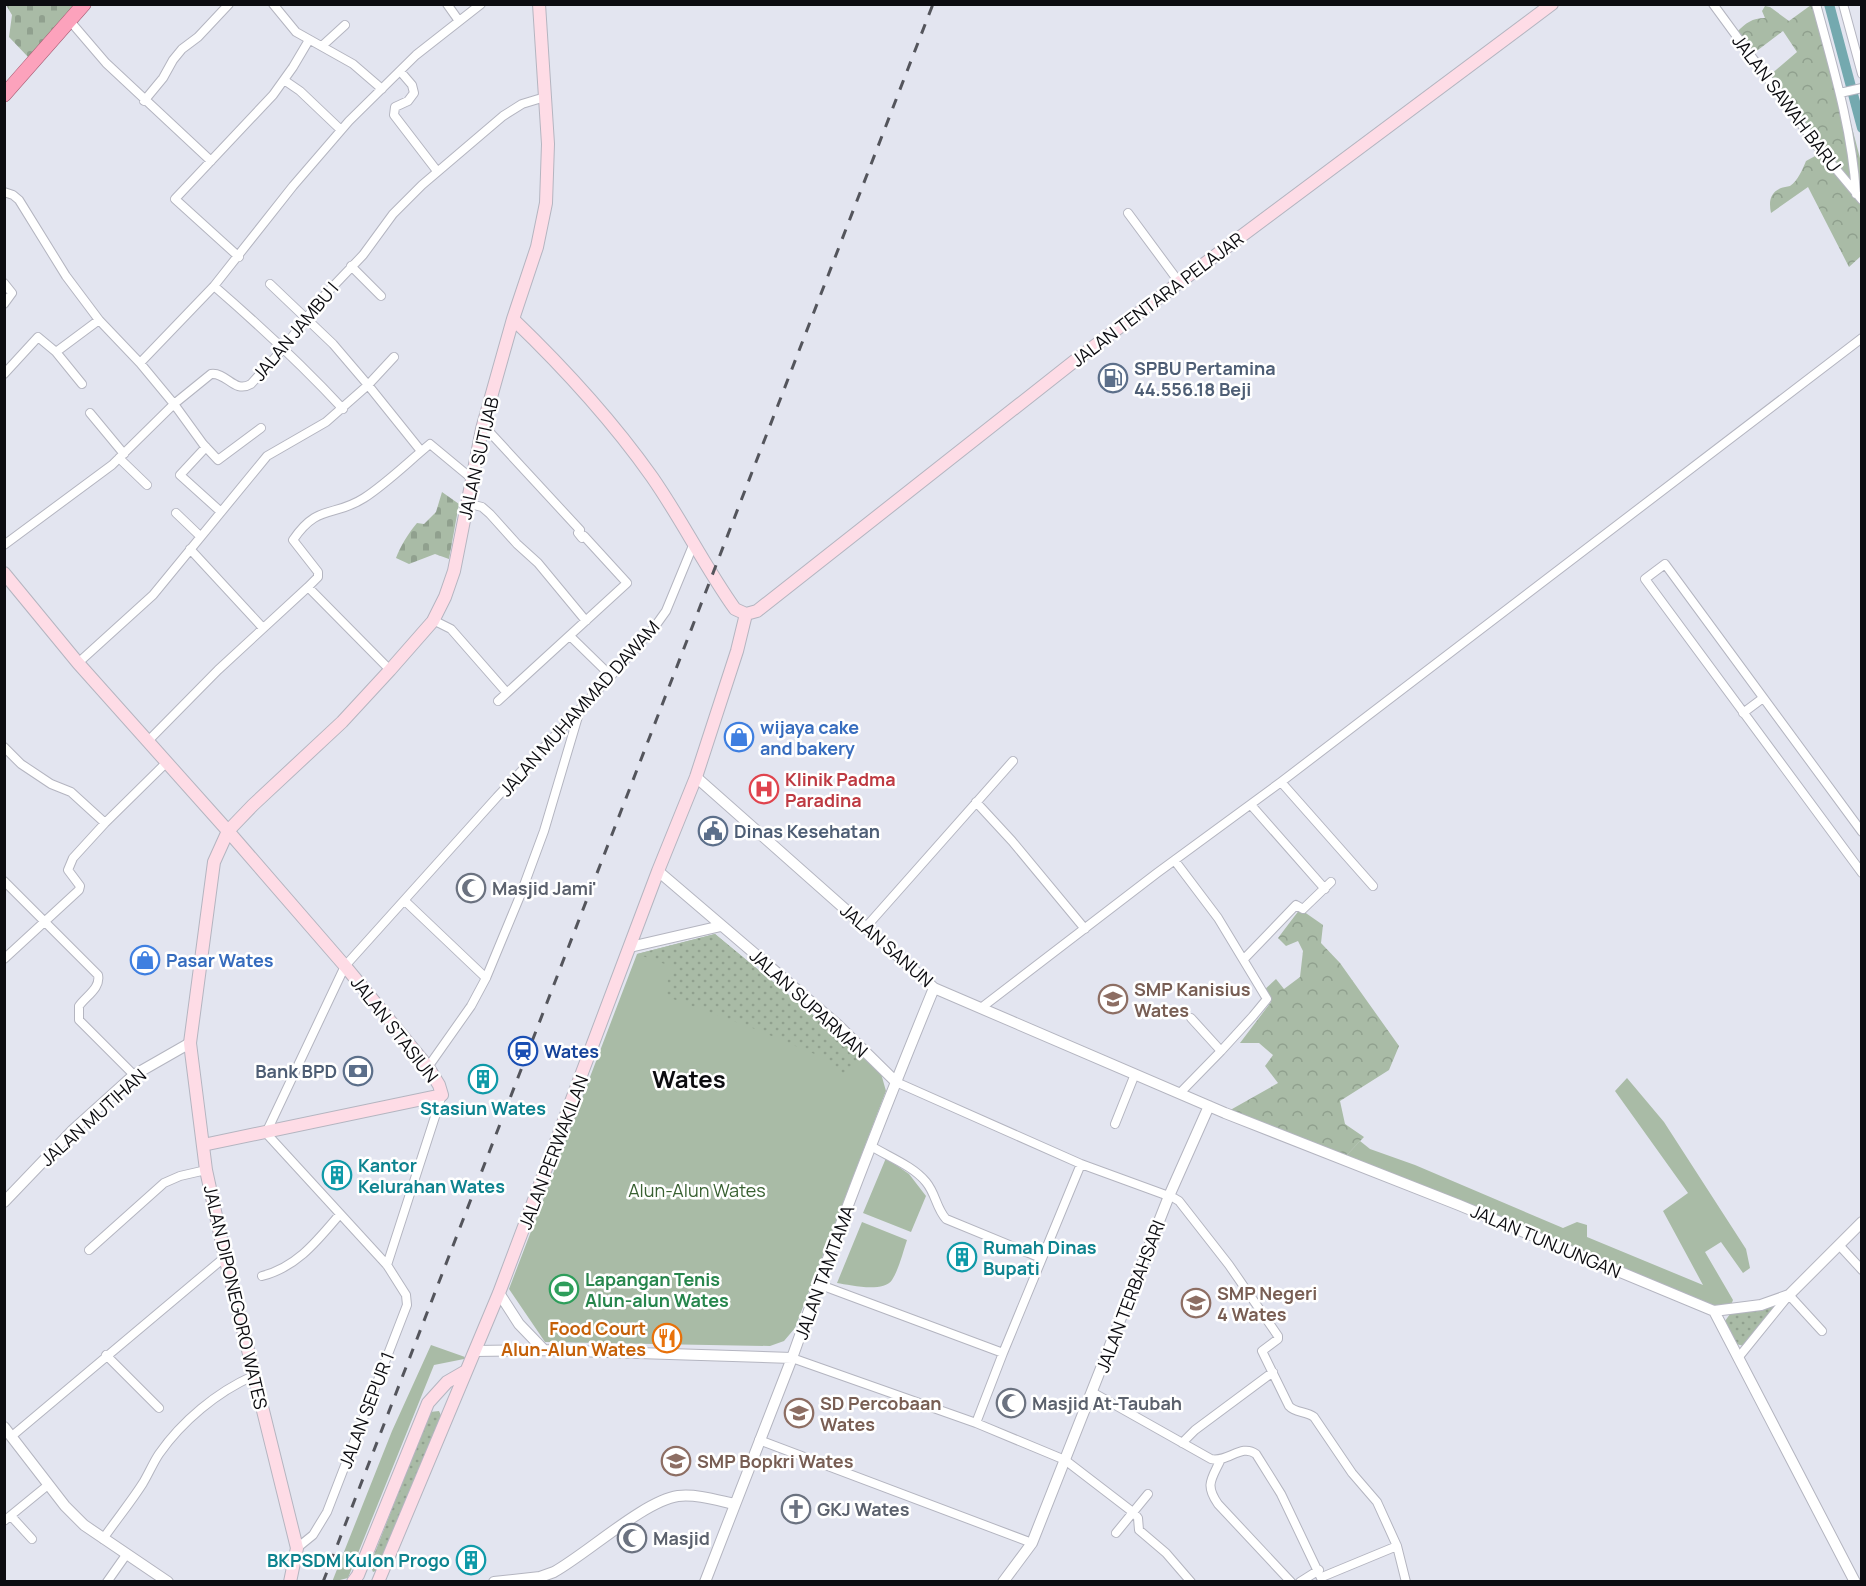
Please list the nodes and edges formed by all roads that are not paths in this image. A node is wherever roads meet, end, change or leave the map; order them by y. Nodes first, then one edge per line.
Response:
1 (84, 4) edge
2 (229, 4) edge
3 (273, 4) edge
4 (447, 4) edge
5 (481, 4) edge
6 (539, 4) edge
7 (1552, 4) edge
8 (1713, 4) edge
9 (1816, 4) edge
10 (1843, 4) edge
11 (70, 21) junction
12 (459, 21) junction
13 (345, 25) dead end
14 (309, 40) junction
15 (322, 46) junction
16 (400, 71) junction
17 (1862, 74) edge
18 (284, 80) junction
19 (382, 88) junction
20 (1861, 88) edge
21 (6, 90) edge
22 (1843, 92) junction
23 (545, 97) junction
24 (144, 100) junction
25 (341, 129) junction
26 (211, 161) junction
27 (437, 171) junction
28 (4, 192) edge
29 (1859, 197) edge
30 (1128, 213) dead end
31 (239, 257) junction
32 (351, 266) junction
33 (1179, 282) junction
34 (4, 283) edge
35 (270, 284) dead end
36 (214, 286) junction
37 (381, 296) dead end
38 (4, 304) edge
39 (305, 318) junction
40 (513, 319) junction
41 (99, 320) junction
42 (1862, 338) edge
43 (282, 350) junction
44 (56, 352) junction
45 (394, 357) dead end
46 (140, 363) junction
47 (4, 374) edge
48 (82, 384) dead end
49 (368, 385) junction
50 (174, 404) junction
51 (343, 409) junction
52 (90, 413) dead end
53 (483, 425) junction
54 (261, 428) dead end
55 (206, 447) junction
56 (421, 451) junction
57 (122, 456) junction
58 (471, 478) junction
59 (147, 484) dead end
60 (466, 503) junction
61 (221, 512) junction
62 (176, 513) dead end
63 (201, 536) junction
64 (694, 543) junction
65 (4, 545) edge
66 (190, 549) junction
67 (4, 573) edge
68 (308, 587) junction
69 (746, 614) junction
70 (433, 620) junction
71 (586, 621) junction
72 (263, 628) junction
73 (570, 636) junction
74 (78, 663) junction
75 (390, 670) junction
76 (611, 676) junction
77 (507, 693) junction
78 (1763, 698) junction
79 (498, 701) dead end
80 (580, 710) junction
81 (1743, 713) junction
82 (148, 741) junction
83 (4, 747) edge
84 (1013, 761) dead end
85 (167, 762) junction
86 (696, 777) junction
87 (1281, 783) junction
88 (976, 802) junction
89 (1251, 805) junction
90 (105, 822) junction
91 (228, 831) junction
92 (1862, 832) edge
93 (1175, 861) junction
94 (658, 871) junction
95 (1862, 873) edge
96 (4, 881) edge
97 (1373, 886) dead end
98 (405, 901) junction
99 (44, 921) junction
100 (721, 926) junction
101 (866, 927) junction
102 (1084, 929) junction
103 (630, 947) junction
104 (4, 959) edge
105 (1244, 959) junction
106 (345, 966) junction
107 (486, 978) junction
108 (934, 988) junction
109 (981, 1008) junction
110 (1191, 1018) dead end
111 (190, 1043) junction
112 (1221, 1051) junction
113 (428, 1067) junction
114 (1135, 1074) junction
115 (134, 1075) junction
116 (896, 1082) junction
117 (1180, 1093) junction
118 (442, 1095) junction
119 (1209, 1106) junction
120 (1115, 1124) dead end
121 (266, 1133) junction
122 (203, 1145) junction
123 (871, 1146) junction
124 (1081, 1164) junction
125 (206, 1170) junction
126 (1169, 1196) junction
127 (4, 1202) edge
128 (340, 1214) junction
129 (1862, 1222) edge
130 (1839, 1245) junction
131 (89, 1250) dead end
132 (225, 1257) junction
133 (1041, 1258) junction
134 (387, 1264) junction
135 (1862, 1270) edge
136 (262, 1276) dead end
137 (818, 1284) junction
138 (499, 1293) junction
139 (1789, 1295) junction
140 (1714, 1311) junction
141 (1822, 1331) dead end
142 (544, 1350) junction
143 (475, 1351) junction
144 (1003, 1353) junction
145 (106, 1355) junction
146 (792, 1358) junction
147 (1738, 1358) junction
148 (466, 1371) junction
149 (1272, 1372) junction
150 (253, 1376) junction
151 (1092, 1392) junction
152 (159, 1408) dead end
153 (976, 1423) junction
154 (7, 1432) edge
155 (759, 1440) junction
156 (1182, 1443) junction
157 (1065, 1460) junction
158 (1220, 1461) junction
159 (48, 1485) junction
160 (1148, 1494) dead end
161 (734, 1504) junction
162 (1133, 1511) junction
163 (8, 1519) edge
164 (1116, 1533) dead end
165 (32, 1539) dead end
166 (103, 1539) junction
167 (1032, 1543) junction
168 (1397, 1546) junction
169 (297, 1548) junction
170 (126, 1555) junction
171 (1321, 1576) edge
172 (107, 1581) edge
173 (168, 1581) edge
174 (290, 1581) edge
175 (353, 1581) edge
176 (378, 1581) edge
177 (494, 1581) edge
178 (705, 1581) edge
179 (1003, 1581) edge
180 (1191, 1581) edge
181 (1291, 1581) edge
182 (1300, 1581) edge
183 (1406, 1581) edge
184 (1855, 1581) edge

1 - 11 highway
2 - 24 street
3 - 14 street
4 - 12 street
5 - 12 street
6 - 23 main road, JALAN SUTIJAB
7 - 33 main road, JALAN TENTARA PELAJAR
8 - 29 street, JALAN SAWAH BARU
9 - 22 street
10 - 17 street
11 - 21 highway
11 - 24 street
12 - 16 street
13 - 15 street
14 - 15 street
14 - 18 street
15 - 19 street
16 - 19 street
16 - 27 street
18 - 25 street
18 - 26 street
19 - 25 street
20 - 22 street
22 - 29 street
23 - 27 street, JALAN JAMBU I
23 - 40 main road, JALAN SUTIJAB
24 - 26 street
25 - 31 street
26 - 31 street
27 - 32 street, JALAN JAMBU I
28 - 41 street
30 - 33 street
31 - 36 street
32 - 37 street
32 - 39 street, JALAN JAMBU I
33 - 69 main road, JALAN TENTARA PELAJAR
34 - 38 street
35 - 39 street
36 - 43 street
36 - 46 street
39 - 43 street, JALAN JAMBU I
39 - 49 street
40 - 53 main road, JALAN SUTIJAB
40 - 64 main road
41 - 44 street
41 - 46 street
42 - 87 street
43 - 50 street, JALAN JAMBU I
43 - 51 street
44 - 47 street
44 - 48 street
45 - 49 street
46 - 50 street
49 - 51 street
49 - 56 street
50 - 55 street
50 - 57 street, JALAN JAMBU I
51 - 61 street
52 - 57 street
53 - 58 main road, JALAN SUTIJAB
53 - 71 street
54 - 55 street
55 - 61 street
56 - 58 street
56 - 68 street
57 - 59 street
57 - 65 street, JALAN JAMBU I
58 - 60 main road, JALAN SUTIJAB
60 - 70 main road, JALAN SUTIJAB
60 - 71 street
61 - 63 street
62 - 63 street
63 - 66 street
64 - 69 main road
64 - 76 street, JALAN MUHAMMAD DAWAM
66 - 72 street
66 - 74 street
67 - 74 main road, JALAN STASIUN
68 - 72 street
68 - 75 street
69 - 86 main road, JALAN PERWAKILAN
70 - 75 main road, JALAN SUTIJAB
70 - 77 street
71 - 73 street
72 - 82 street
73 - 76 street
73 - 77 street
74 - 82 main road, JALAN STASIUN
75 - 91 main road, JALAN SUTIJAB
76 - 80 street, JALAN MUHAMMAD DAWAM
77 - 79 street
78 - 81 street
78 - 81 street
78 - 92 street
80 - 98 street, JALAN MUHAMMAD DAWAM
80 - 107 street
81 - 95 street
82 - 85 main road, JALAN STASIUN
83 - 90 street
84 - 88 street
85 - 90 street
85 - 91 main road, JALAN STASIUN
86 - 94 main road, JALAN PERWAKILAN
86 - 101 street, JALAN SANUN
87 - 89 street
87 - 97 street
88 - 101 street
88 - 102 street
89 - 93 street
89 - 105 street
90 - 99 street
91 - 106 main road, JALAN STASIUN
91 - 111 main road, JALAN SUTIJAB
93 - 102 street
93 - 105 street
94 - 100 street, JALAN SUPARMAN
94 - 103 main road, JALAN PERWAKILAN
96 - 99 street
98 - 106 street, JALAN MUHAMMAD DAWAM
98 - 107 street
99 - 104 street
99 - 115 street
100 - 103 street
100 - 116 street, JALAN SUPARMAN
101 - 108 street, JALAN SANUN
102 - 109 street
103 - 138 main road, JALAN PERWAKILAN
105 - 112 street
106 - 113 main road, JALAN STASIUN
106 - 121 street, JALAN MUHAMMAD DAWAM
107 - 113 street
108 - 109 street, JALAN SANUN
108 - 116 street, JALAN TAMTAMA
109 - 114 street, JALAN SANUN
110 - 112 street
111 - 115 street, JALAN MUTIHAN
111 - 122 main road, JALAN DIPONEGORO WATES
112 - 117 street
113 - 118 main road, JALAN STASIUN
114 - 117 street, JALAN SANUN
114 - 120 street
115 - 127 street, JALAN MUTIHAN
116 - 123 street, JALAN TAMTAMA
116 - 124 street
117 - 119 street, JALAN SANUN
118 - 121 main road
118 - 134 street
119 - 126 street, JALAN TERBAHSARI
119 - 140 street, JALAN TUNJUNGAN
121 - 122 main road
121 - 128 street, JALAN SEPUR 1
122 - 125 main road, JALAN DIPONEGORO WATES
123 - 133 street
123 - 137 street, JALAN TAMTAMA
124 - 126 street
124 - 133 street
125 - 131 street
125 - 132 main road, JALAN DIPONEGORO WATES
126 - 149 street
126 - 151 street, JALAN TERBAHSARI
128 - 134 street, JALAN SEPUR 1
128 - 136 street
129 - 130 street
130 - 135 street
130 - 139 street
132 - 145 street
132 - 150 main road, JALAN DIPONEGORO WATES
133 - 144 street
134 - 169 street, JALAN SEPUR 1
137 - 144 street
137 - 146 street, JALAN TAMTAMA
138 - 142 street
138 - 143 main road, JALAN PERWAKILAN
139 - 140 street
139 - 141 street
139 - 147 street
140 - 147 street
142 - 143 street, JALAN TAMTAMA
142 - 146 street, JALAN TAMTAMA
143 - 148 main road, JALAN PERWAKILAN
144 - 153 street
145 - 152 street
145 - 154 street
146 - 153 street
146 - 155 street
147 - 184 street
148 - 175 main road
148 - 176 main road, JALAN PERWAKILAN
149 - 156 street
149 - 168 street
150 - 166 street
150 - 169 main road, JALAN DIPONEGORO WATES
151 - 156 street
151 - 157 street, JALAN TERBAHSARI
153 - 157 street
154 - 159 street
155 - 161 street
155 - 167 street
156 - 158 street
157 - 162 street
157 - 167 street, JALAN TERBAHSARI
158 - 171 street
158 - 181 street
159 - 163 street
159 - 166 street
160 - 162 street
161 - 177 street
161 - 178 street
162 - 164 street
162 - 180 street
163 - 165 street
166 - 170 street
167 - 179 street, JALAN TERBAHSARI
168 - 171 street
168 - 183 street
169 - 174 main road
170 - 172 street
170 - 173 street
171 - 182 street

